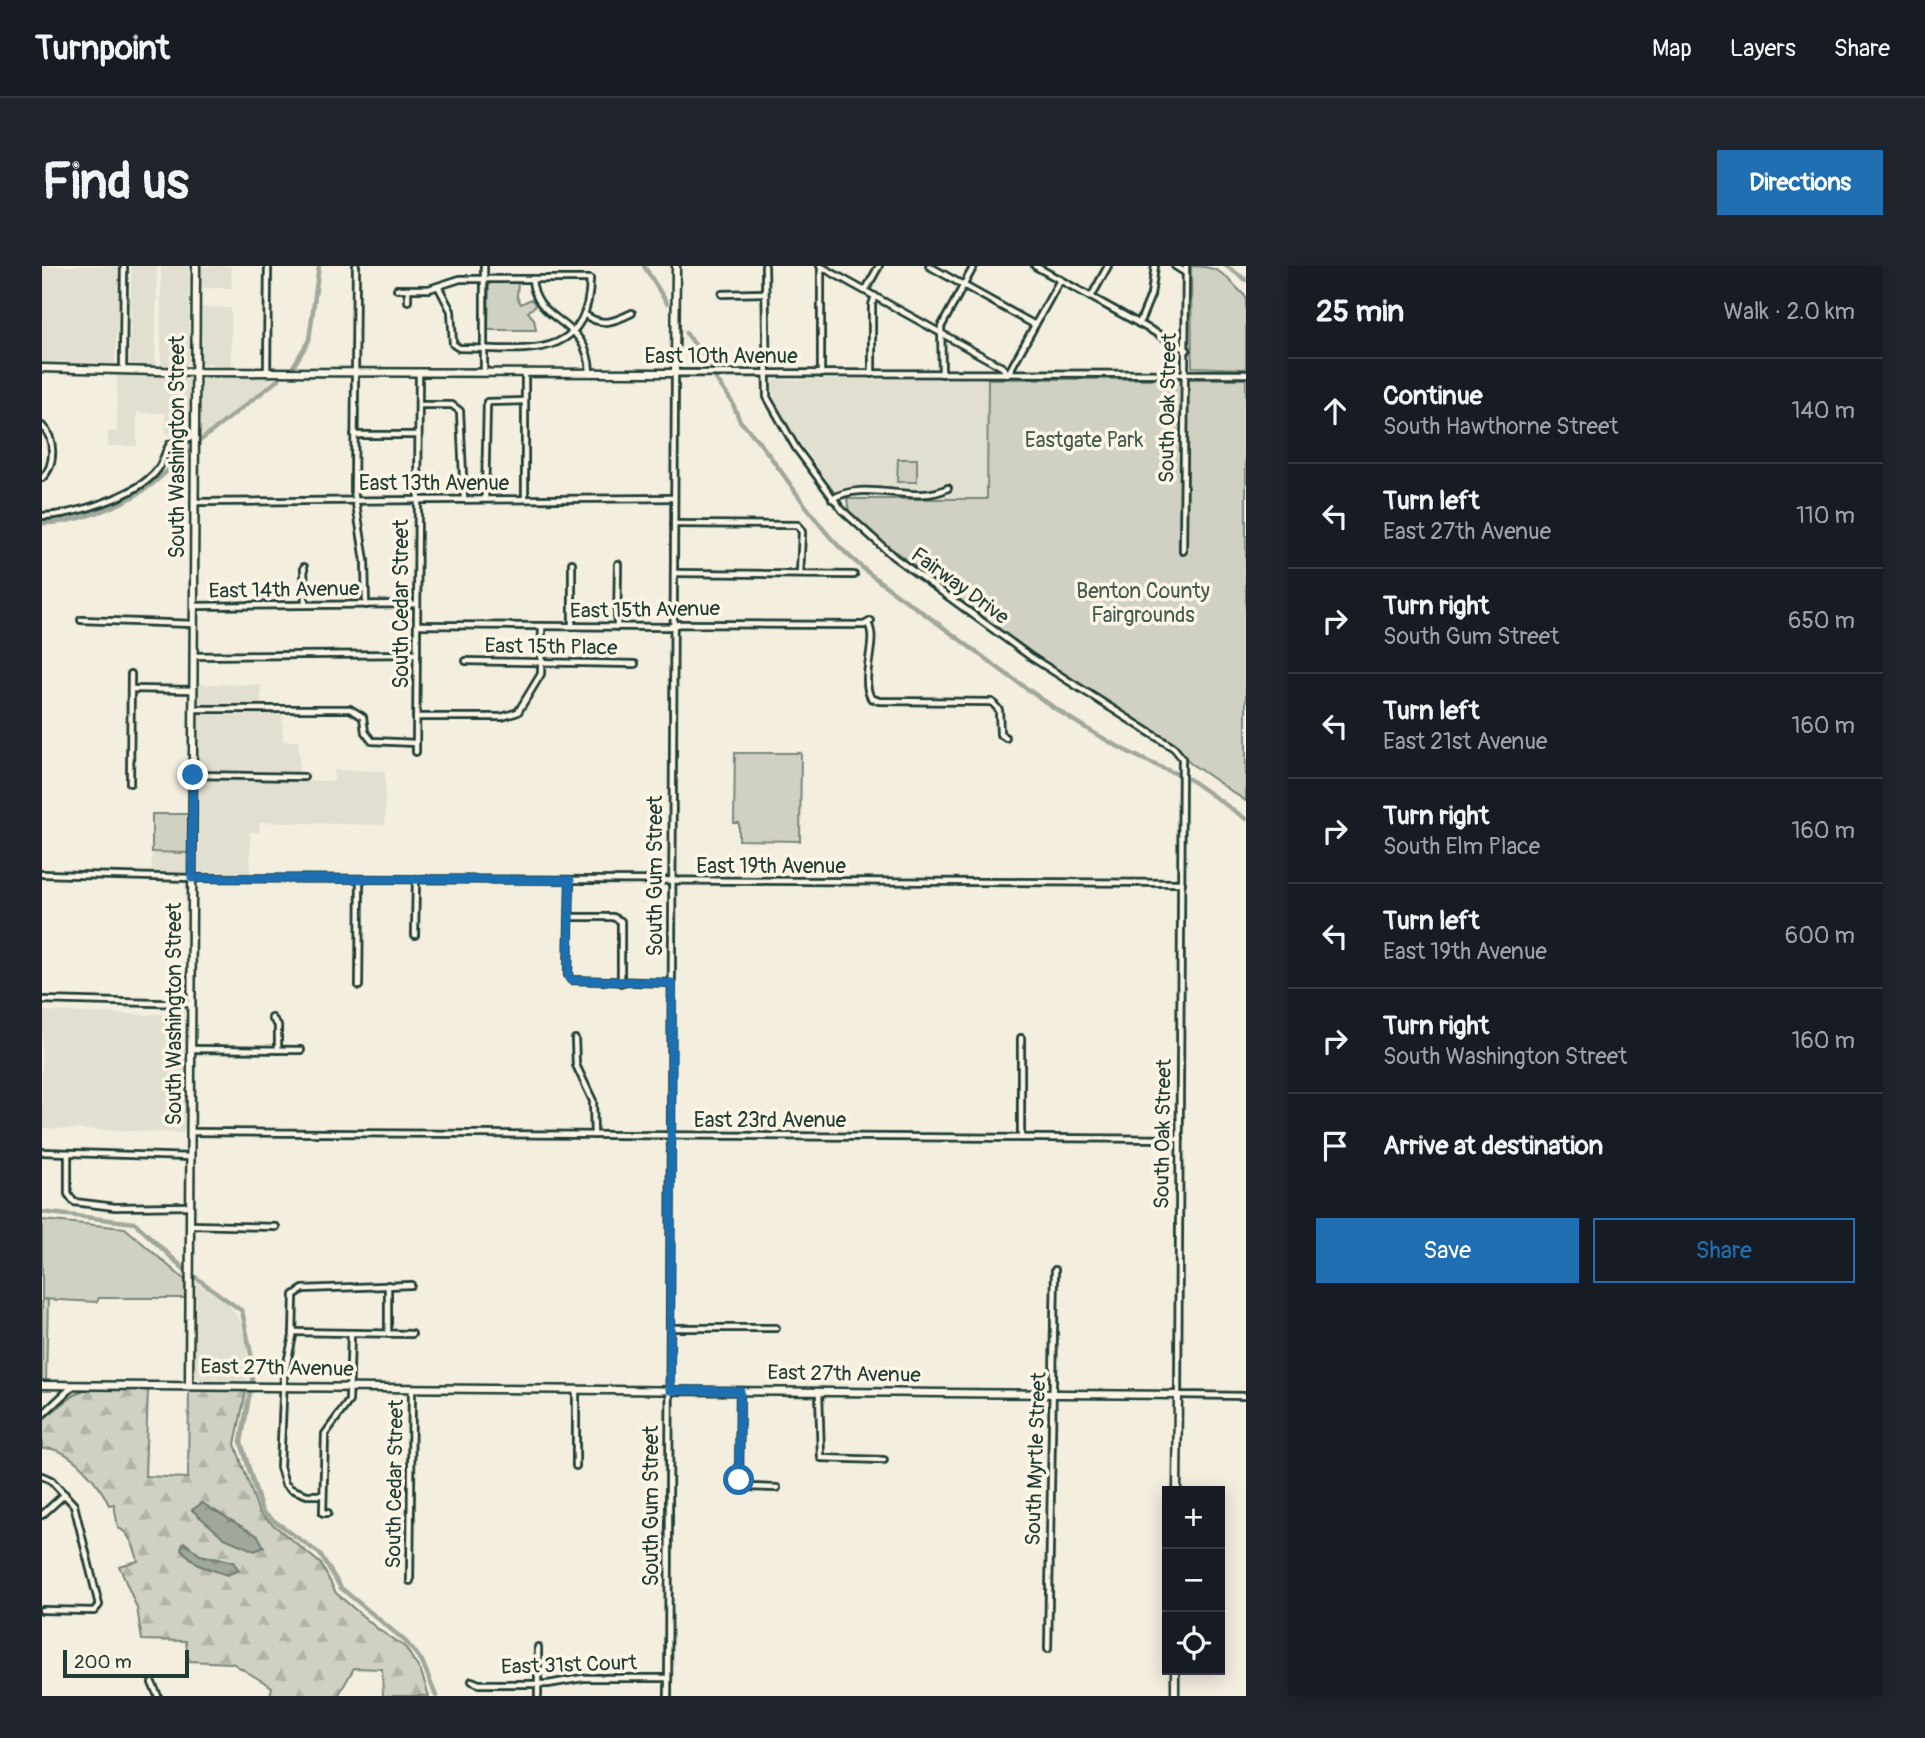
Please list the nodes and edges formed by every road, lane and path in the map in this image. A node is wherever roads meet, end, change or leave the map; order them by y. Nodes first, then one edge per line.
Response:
1 (124, 266) edge
2 (196, 266) edge
3 (268, 266) edge
4 (356, 266) edge
5 (484, 266) edge
6 (676, 266) edge
7 (765, 266) edge
8 (821, 266) edge
9 (878, 266) edge
10 (929, 266) edge
11 (974, 266) edge
12 (1037, 266) edge
13 (1108, 266) edge
14 (1155, 266) edge
15 (1175, 266) edge
16 (1186, 266) edge
17 (1186, 274) junction
18 (484, 278) junction
19 (533, 279) junction
20 (1060, 280) junction
21 (964, 285) junction
22 (438, 286) junction
23 (397, 289) dead end
24 (408, 289) junction
25 (865, 290) junction
26 (764, 293) junction
27 (722, 294) dead end
28 (875, 296) junction
29 (1091, 297) junction
30 (408, 302) dead end
31 (632, 313) dead end
32 (584, 314) junction
33 (1139, 324) junction
34 (1035, 325) junction
35 (572, 330) junction
36 (940, 332) junction
37 (484, 348) junction
38 (1186, 350) junction
39 (42, 368) edge
40 (123, 370) junction
41 (195, 372) junction
42 (267, 372) junction
43 (355, 372) junction
44 (419, 372) junction
45 (484, 373) junction
46 (525, 373) junction
47 (590, 373) junction
48 (675, 373) junction
49 (764, 374) junction
50 (821, 374) junction
51 (872, 374) junction
52 (942, 374) junction
53 (1008, 374) junction
54 (1187, 374) junction
55 (1246, 374) edge
56 (525, 401) junction
57 (418, 405) junction
58 (42, 426) edge
59 (355, 435) junction
60 (418, 435) junction
61 (195, 436) junction
62 (43, 477) edge
63 (948, 488) dead end
64 (418, 498) junction
65 (464, 498) junction
66 (485, 498) junction
67 (524, 498) junction
68 (674, 498) junction
69 (355, 499) junction
70 (832, 499) junction
71 (194, 502) junction
72 (42, 516) edge
73 (674, 524) junction
74 (1184, 551) dead end
75 (572, 563) dead end
76 (618, 564) dead end
77 (304, 567) dead end
78 (674, 573) junction
79 (800, 574) junction
80 (854, 575) dead end
81 (417, 604) junction
82 (304, 605) junction
83 (366, 605) junction
84 (194, 606) junction
85 (81, 620) dead end
86 (194, 624) junction
87 (417, 625) junction
88 (542, 626) junction
89 (572, 626) junction
90 (674, 626) junction
91 (617, 627) junction
92 (417, 654) junction
93 (194, 656) junction
94 (466, 661) dead end
95 (542, 664) junction
96 (635, 664) dead end
97 (131, 674) dead end
98 (131, 689) junction
99 (193, 690) junction
100 (193, 709) junction
101 (416, 717) junction
102 (1006, 738) dead end
103 (416, 743) junction
104 (416, 752) dead end
105 (193, 775) junction
106 (1183, 776) joint
107 (304, 777) dead end
108 (130, 783) dead end
109 (42, 874) edge
110 (192, 878) junction
111 (360, 879) junction
112 (416, 880) junction
113 (570, 880) junction
114 (672, 881) junction
115 (1182, 883) junction
116 (569, 917) junction
117 (415, 935) dead end
118 (621, 983) junction
119 (672, 983) junction
120 (359, 986) dead end
121 (42, 1000) edge
122 (192, 1004) junction
123 (272, 1018) dead end
124 (1021, 1038) dead end
125 (575, 1039) dead end
126 (191, 1049) junction
127 (278, 1050) junction
128 (301, 1050) dead end
129 (191, 1132) junction
130 (594, 1135) junction
131 (671, 1135) junction
132 (1021, 1138) junction
133 (1180, 1139) junction
134 (42, 1153) edge
135 (68, 1153) junction
136 (191, 1157) junction
137 (190, 1206) junction
138 (190, 1225) junction
139 (276, 1227) dead end
140 (1055, 1270) dead end
141 (388, 1285) junction
142 (411, 1285) dead end
143 (295, 1294) junction
144 (284, 1296) dead end
145 (671, 1328) junction
146 (776, 1328) dead end
147 (293, 1332) junction
148 (351, 1333) junction
149 (387, 1334) junction
150 (412, 1334) dead end
151 (42, 1385) edge
152 (74, 1385) junction
153 (189, 1385) junction
154 (284, 1386) junction
155 (351, 1387) junction
156 (412, 1387) junction
157 (576, 1389) junction
158 (670, 1390) junction
159 (740, 1391) junction
160 (819, 1391) junction
161 (1053, 1394) junction
162 (1178, 1395) junction
163 (1246, 1396) edge
164 (42, 1415) edge
165 (884, 1460) dead end
166 (576, 1466) dead end
167 (42, 1475) edge
168 (1177, 1486) edge
169 (777, 1488) dead end
170 (65, 1494) junction
171 (323, 1495) junction
172 (328, 1513) dead end
173 (42, 1515) edge
174 (410, 1581) dead end
175 (42, 1610) edge
176 (538, 1647) dead end
177 (1048, 1649) dead end
178 (1175, 1675) edge
179 (668, 1678) junction
180 (472, 1681) dead end
181 (152, 1683) dead end
182 (538, 1685) junction
183 (158, 1696) edge
184 (538, 1696) edge
185 (668, 1696) edge
186 (1175, 1696) edge

1 - 40 street
2 - 41 main road, South Washington Street
3 - 42 street
4 - 43 street
5 - 18 street
6 - 48 main road, South Gum Street
7 - 26 street, Fairway Drive
8 - 25 street
8 - 50 street
9 - 25 street
10 - 21 street
11 - 21 street
12 - 20 street
13 - 29 street
14 - 33 street
15 - 17 street
16 - 17 street, South Oak Street
17 - 38 street, South Oak Street
18 - 19 street
18 - 22 street
18 - 37 street
19 - 32 street
19 - 35 street
20 - 29 street
20 - 34 street
21 - 34 street
21 - 36 street
22 - 24 street
22 - 37 street
23 - 24 street
24 - 30 street
25 - 28 street
26 - 27 street
26 - 49 street, Fairway Drive
28 - 36 street
28 - 51 street
29 - 33 street
31 - 32 street
32 - 35 street
33 - 38 street
34 - 53 street
35 - 37 street
35 - 47 street
36 - 52 street
36 - 53 street
37 - 45 street
38 - 54 street, South Oak Street
39 - 40 main road, East 10th Avenue
40 - 41 main road, East 10th Avenue
41 - 42 main road, East 10th Avenue
41 - 61 main road, South Washington Street
42 - 43 main road, East 10th Avenue
43 - 44 main road, East 10th Avenue
43 - 59 street
44 - 45 main road, East 10th Avenue
44 - 57 street, South Cedar Street
45 - 46 main road, East 10th Avenue
46 - 47 main road, East 10th Avenue
46 - 56 street
47 - 48 main road, East 10th Avenue
48 - 49 street, East 10th Avenue
48 - 68 street, South Gum Street
49 - 50 street, East 10th Avenue
49 - 70 street, Fairway Drive
50 - 51 street, East 10th Avenue
51 - 52 street, East 10th Avenue
52 - 53 street, East 10th Avenue
53 - 54 street, East 10th Avenue
54 - 55 street, East 10th Avenue
54 - 74 street, South Oak Street
56 - 66 street
56 - 67 street
57 - 60 street, South Cedar Street
57 - 65 street
58 - 62 street
59 - 60 street
59 - 69 street
60 - 64 street, South Cedar Street
61 - 71 main road, South Washington Street
61 - 72 street
63 - 70 street
64 - 65 street, East 13th Avenue
64 - 69 street, East 13th Avenue
64 - 81 street, South Cedar Street
65 - 66 street, East 13th Avenue
66 - 67 street, East 13th Avenue
67 - 68 street, East 13th Avenue
68 - 73 street, South Gum Street
69 - 71 street, East 13th Avenue
69 - 83 street
70 - 106 street, Fairway Drive
71 - 84 main road, South Washington Street
73 - 78 street, South Gum Street
73 - 79 street
75 - 89 street
76 - 91 street
77 - 82 street
78 - 79 street
78 - 90 street, South Gum Street
79 - 80 street
81 - 83 street, East 14th Avenue
81 - 87 street, South Cedar Street
82 - 83 street, East 14th Avenue
82 - 84 street, East 14th Avenue
84 - 86 main road, South Washington Street
85 - 86 street
86 - 93 main road, South Washington Street
87 - 88 street, East 15th Avenue
87 - 92 street, South Cedar Street
88 - 89 street, East 15th Avenue
88 - 95 street
89 - 91 street, East 15th Avenue
90 - 91 street, East 15th Avenue
90 - 102 street, East 15th Avenue
90 - 114 street, South Gum Street
92 - 93 street
92 - 101 street, South Cedar Street
93 - 99 main road, South Washington Street
94 - 95 street, East 15th Place
95 - 96 street, East 15th Place
95 - 101 street
97 - 98 street
98 - 99 street
98 - 108 street
99 - 100 main road, South Washington Street
100 - 103 street
100 - 105 main road, South Washington Street
101 - 103 street, South Cedar Street
103 - 104 street, South Cedar Street
105 - 107 street
105 - 110 main road, South Washington Street
106 - 115 street, South Oak Street
109 - 110 street, East 19th Avenue
110 - 111 street, East 19th Avenue
110 - 122 main road, South Washington Street
111 - 112 street, East 19th Avenue
111 - 120 street
112 - 113 street, East 19th Avenue
112 - 117 street
113 - 114 street, East 19th Avenue
113 - 116 street
114 - 115 street, East 19th Avenue
114 - 119 street, South Gum Street
115 - 133 street, South Oak Street
116 - 118 street
116 - 118 street
118 - 119 street
119 - 131 street, South Gum Street
121 - 122 street
122 - 126 main road, South Washington Street
123 - 127 street
124 - 132 street
125 - 130 street
126 - 127 street
126 - 129 main road, South Washington Street
127 - 128 street
129 - 130 street, East 23rd Avenue
129 - 136 main road, South Washington Street
130 - 131 street, East 23rd Avenue
131 - 132 street, East 23rd Avenue
131 - 145 street, South Gum Street
132 - 133 street, East 23rd Avenue
133 - 162 street, South Oak Street
134 - 135 street
135 - 136 street
135 - 137 street
136 - 137 main road, South Washington Street
137 - 138 main road, South Washington Street
138 - 139 street
138 - 153 main road, South Washington Street
140 - 161 street, South Myrtle Street
141 - 142 street
141 - 143 street
141 - 149 street
143 - 144 street
143 - 147 street
145 - 146 street
145 - 158 street, South Gum Street
147 - 148 street
147 - 154 street
148 - 149 street
148 - 155 street
149 - 150 street
151 - 152 main road, East 27th Avenue
152 - 153 main road, East 27th Avenue
152 - 164 street
153 - 154 main road, East 27th Avenue
154 - 155 main road, East 27th Avenue
154 - 171 street
155 - 156 main road, East 27th Avenue
155 - 171 street
156 - 157 main road, East 27th Avenue
156 - 174 street, South Cedar Street
157 - 158 main road, East 27th Avenue
157 - 166 street
158 - 159 main road, East 27th Avenue
158 - 179 street, South Gum Street
159 - 160 main road, East 27th Avenue
159 - 169 street
160 - 161 main road, East 27th Avenue
160 - 165 street
161 - 162 main road, East 27th Avenue
161 - 177 street, South Myrtle Street
162 - 163 street, East 27th Avenue
162 - 168 main road, South Oak Street
167 - 170 street
170 - 173 street
170 - 175 street
171 - 172 street
176 - 182 street
178 - 186 main road
179 - 182 street, East 31st Court
179 - 185 street, South Gum Street
180 - 182 street, East 31st Court
181 - 183 street
182 - 184 street

